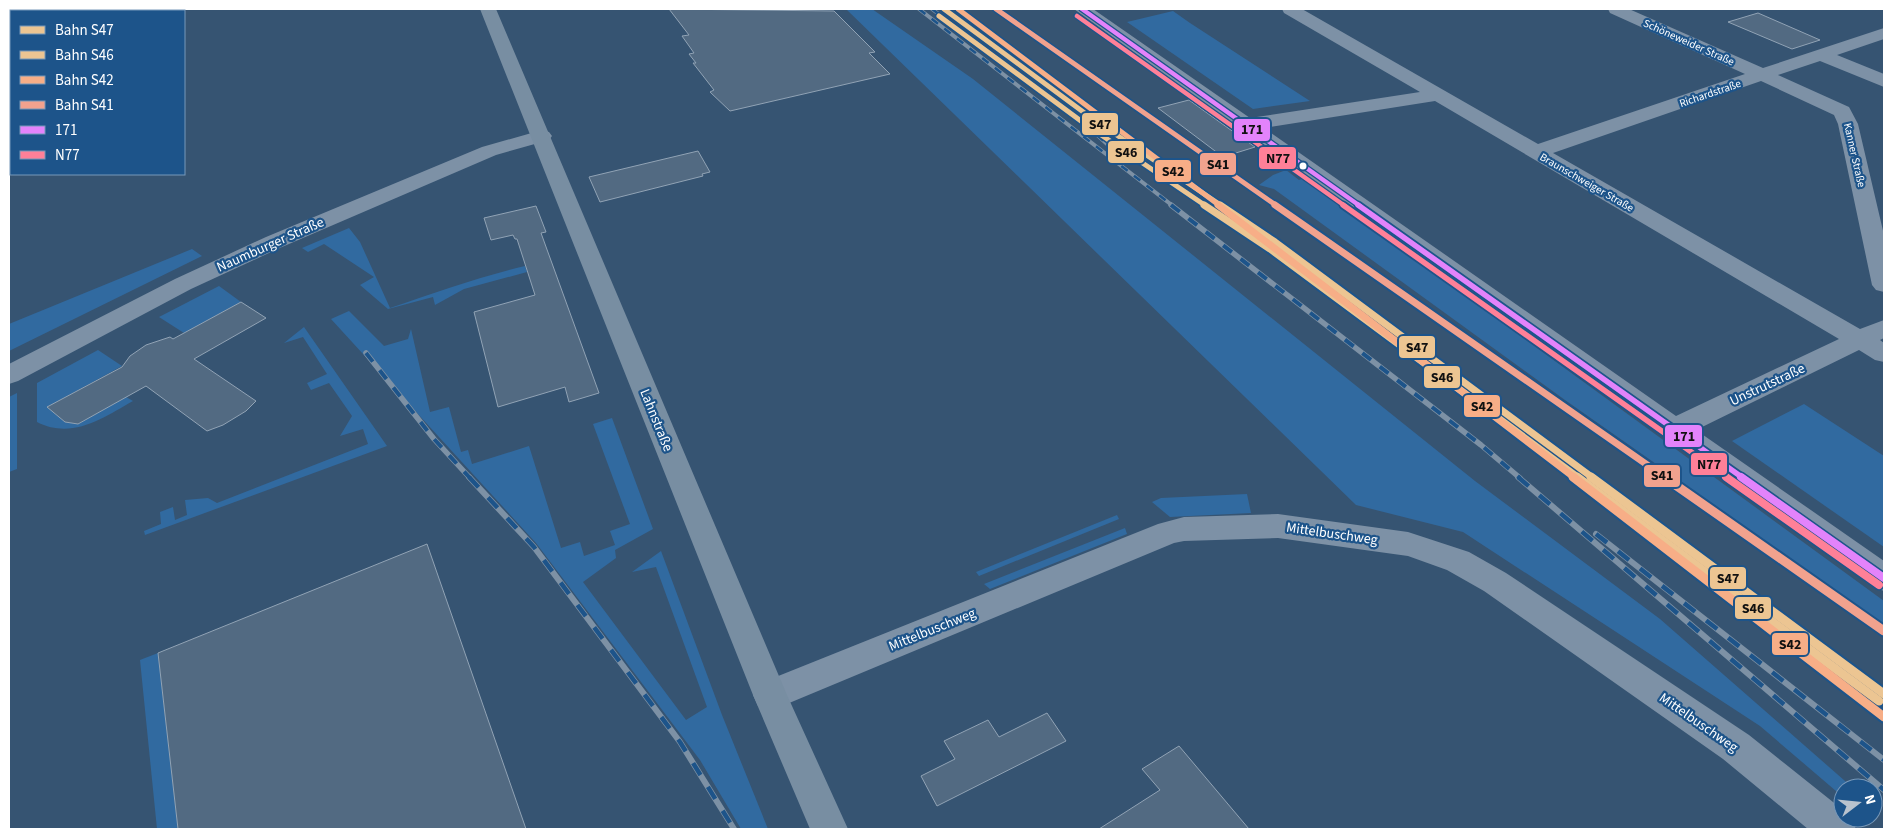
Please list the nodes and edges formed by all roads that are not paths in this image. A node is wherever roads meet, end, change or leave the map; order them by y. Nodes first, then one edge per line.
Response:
1 (21, 9) edge
2 (488, 9) edge
3 (1082, 9) edge
4 (1290, 9) edge
5 (1616, 9) edge
6 (9, 10) edge
7 (1884, 33) edge
8 (1821, 55) junction
9 (1762, 75) junction
10 (1884, 81) edge
11 (1439, 96) junction
12 (1246, 125) junction
13 (542, 136) junction
14 (1536, 152) junction
15 (1884, 285) edge
16 (1884, 328) edge
17 (1859, 340) junction
18 (1884, 354) edge
19 (9, 374) edge
20 (1675, 428) junction
21 (1884, 578) edge
22 (770, 695) junction
23 (1833, 828) edge
24 (829, 829) edge

1 - 6 street
2 - 13 street, Lahnstraße
3 - 12 street
4 - 11 street, Braunschweiger Straße
5 - 9 street, Schöneweider Straße
7 - 8 street, Richardstraße
8 - 9 street, Richardstraße
8 - 10 street
9 - 14 street, Richardstraße
9 - 15 street, Kanner Straße
11 - 12 street
11 - 14 street, Braunschweiger Straße
12 - 20 street
13 - 19 street, Naumburger Straße
13 - 22 street, Lahnstraße
14 - 17 street, Braunschweiger Straße
16 - 17 street
17 - 18 street, Braunschweiger Straße
17 - 20 street, Unstrutstraße
20 - 21 street
22 - 23 street, Mittelbuschweg
22 - 24 street, Lahnstraße

